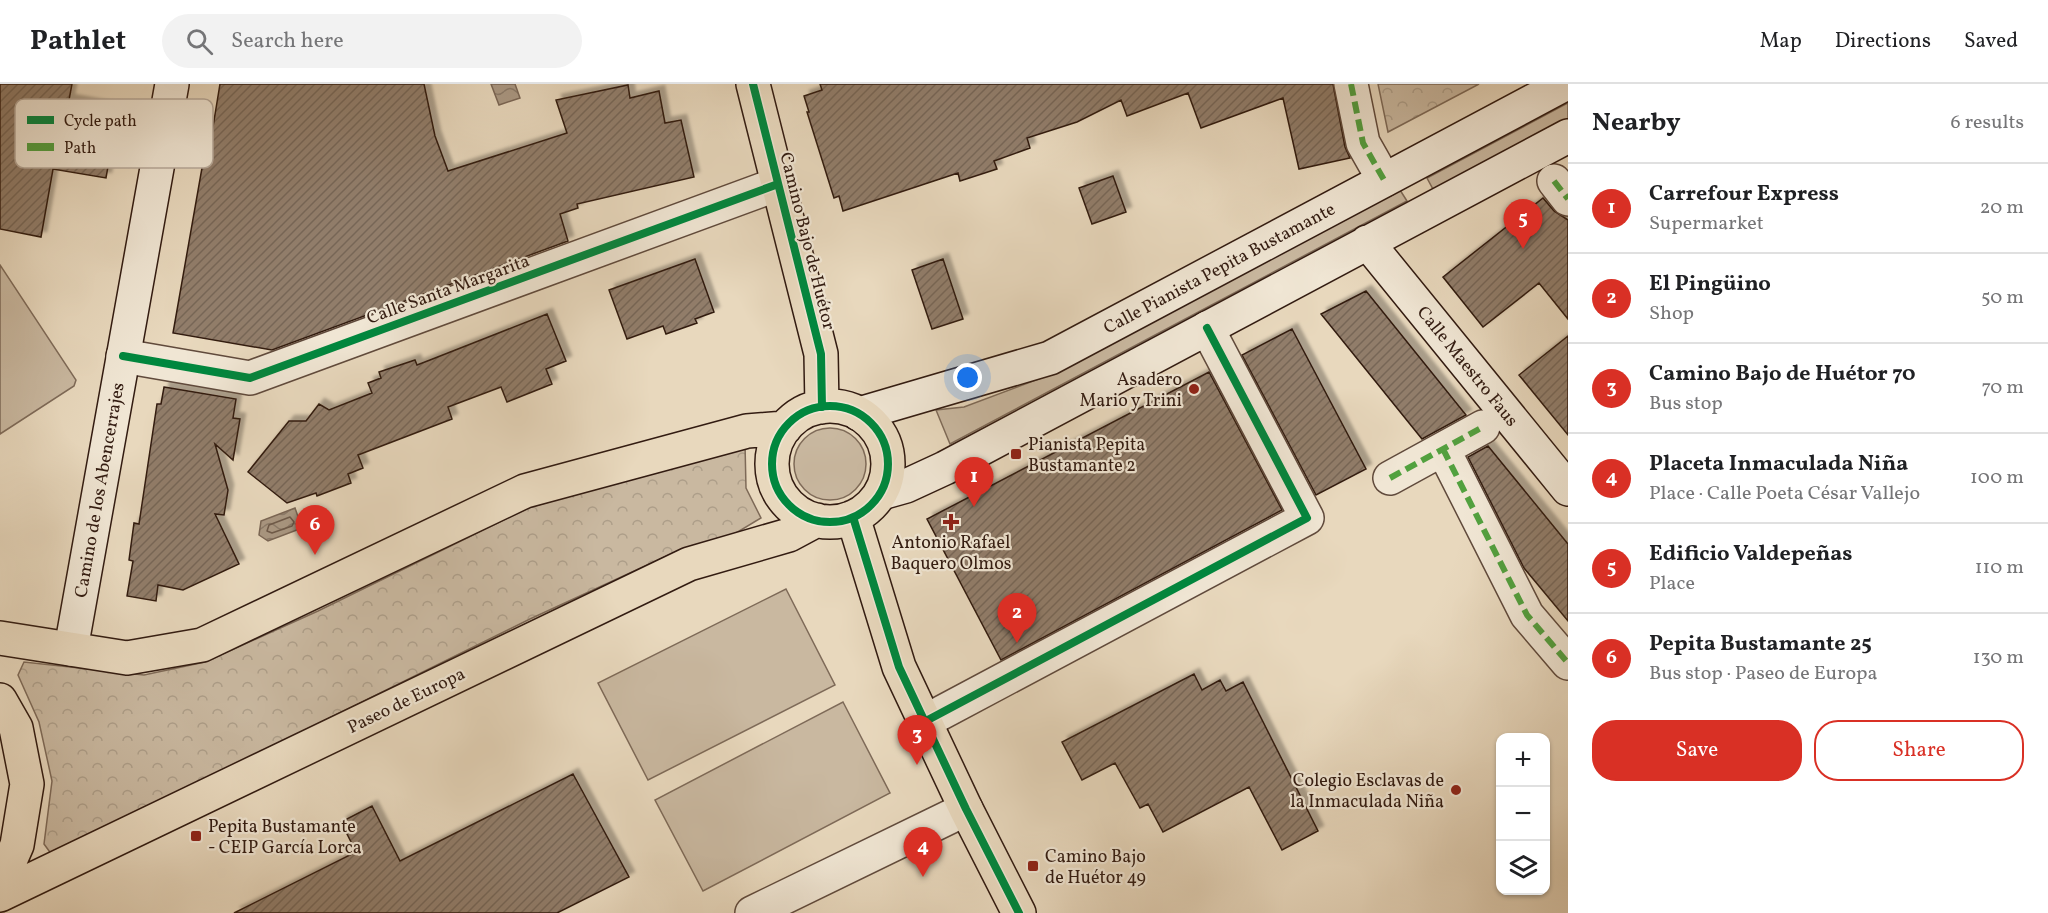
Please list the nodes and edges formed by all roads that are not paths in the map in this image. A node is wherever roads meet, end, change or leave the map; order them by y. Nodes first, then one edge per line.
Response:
1 (172, 84) edge
2 (753, 84) edge
3 (1351, 84) edge
4 (1565, 84) edge
5 (169, 99) edge
6 (1568, 136) edge
7 (157, 168) edge
8 (1384, 180) junction
9 (778, 184) junction
10 (1367, 243) junction
11 (1207, 328) junction
12 (123, 356) junction
13 (822, 407) junction
14 (859, 414) junction
15 (1483, 427) dead end
16 (785, 428) junction
17 (1443, 449) junction
18 (1390, 478) dead end
19 (1568, 489) edge
20 (880, 493) junction
21 (853, 517) junction
22 (817, 520) junction
23 (0, 638) edge
24 (71, 649) junction
25 (1568, 663) edge
26 (0, 700) edge
27 (924, 722) junction
28 (966, 809) junction
29 (0, 884) edge
30 (0, 895) edge
31 (752, 913) edge
32 (1019, 913) edge

1 - 5 street, Camino de los Abencerrajes
2 - 9 main road, Camino Bajo de Huétor
3 - 8 street
4 - 8 street, Calle Pianista Pepita Bustamante
6 - 10 street
7 - 12 street, Camino de los Abencerrajes
8 - 14 street, Calle Pianista Pepita Bustamante
9 - 12 street, Calle Santa Margarita
9 - 13 main road, Camino Bajo de Huétor
10 - 11 street
10 - 19 street, Calle Maestro Faus
11 - 20 street
11 - 27 street
12 - 24 street, Camino de los Abencerrajes
13 - 14 main road
13 - 16 main road
14 - 20 main road
15 - 17 street
16 - 22 main road
16 - 24 main road
17 - 18 street
17 - 25 street
20 - 21 main road
21 - 22 main road
21 - 27 main road
22 - 30 main road, Paseo de Europa
23 - 24 main road
26 - 29 main road
27 - 28 main road
28 - 31 street
28 - 32 main road

